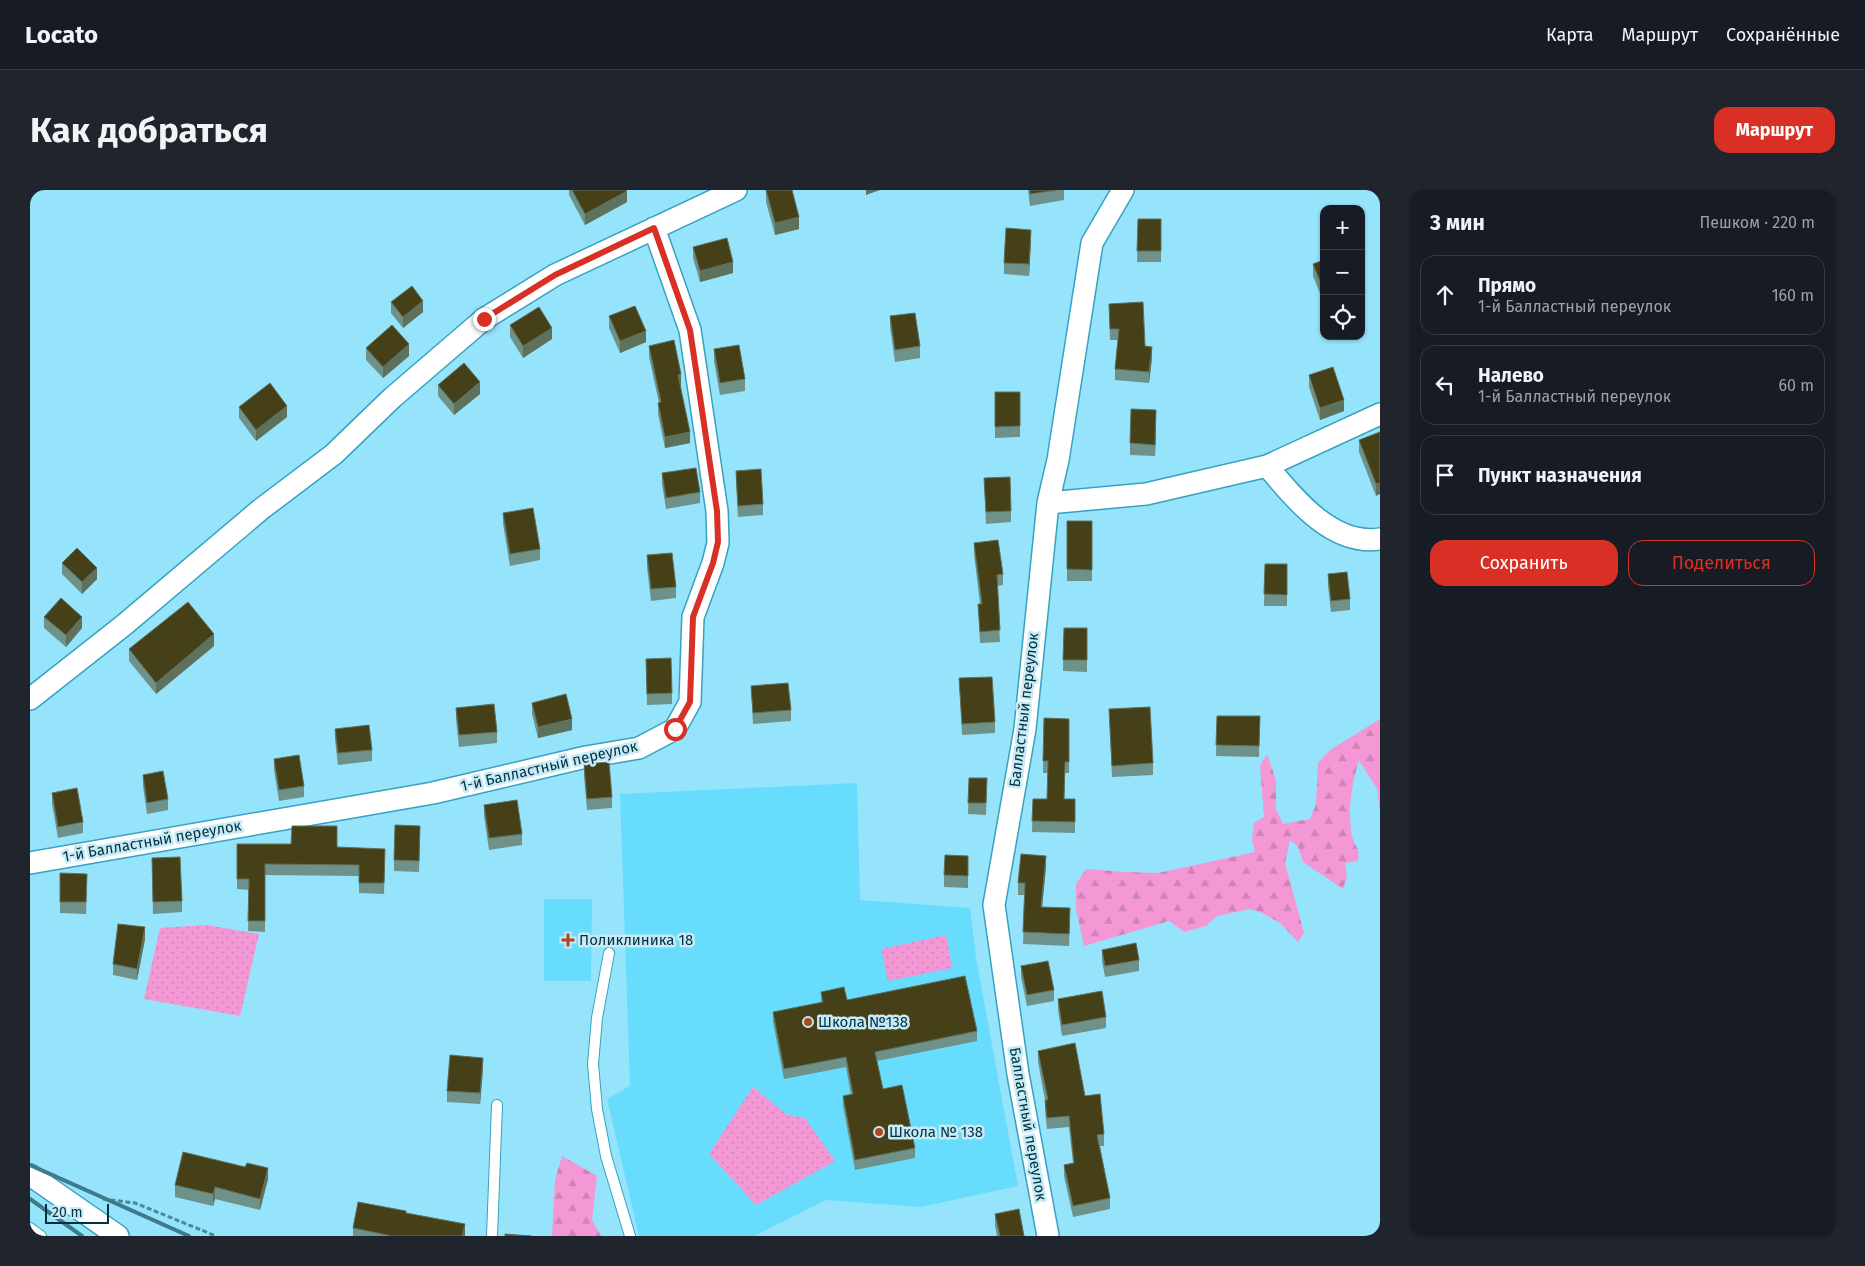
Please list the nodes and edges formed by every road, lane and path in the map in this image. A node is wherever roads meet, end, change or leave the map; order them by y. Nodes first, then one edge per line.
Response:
1 (736, 190) edge
2 (1123, 190) edge
3 (654, 228) junction
4 (1380, 414) edge
5 (1267, 466) junction
6 (1048, 503) junction
7 (1380, 539) edge
8 (30, 699) edge
9 (30, 863) edge
10 (609, 953) dead end
11 (497, 1105) dead end
12 (30, 1175) edge
13 (70, 1202) junction
14 (30, 1228) edge
15 (41, 1236) edge
16 (118, 1236) edge
17 (216, 1236) edge
18 (492, 1236) edge
19 (630, 1236) edge
20 (1048, 1236) edge

1 - 3 street
2 - 6 street, Балластный переулок
3 - 8 street
3 - 9 street, 1-й Балластный переулок
4 - 5 street
5 - 6 street
5 - 7 street
6 - 20 street, Балластный переулок
10 - 19 lane
11 - 18 lane
12 - 13 street
13 - 16 street
13 - 17 path
14 - 15 lane

